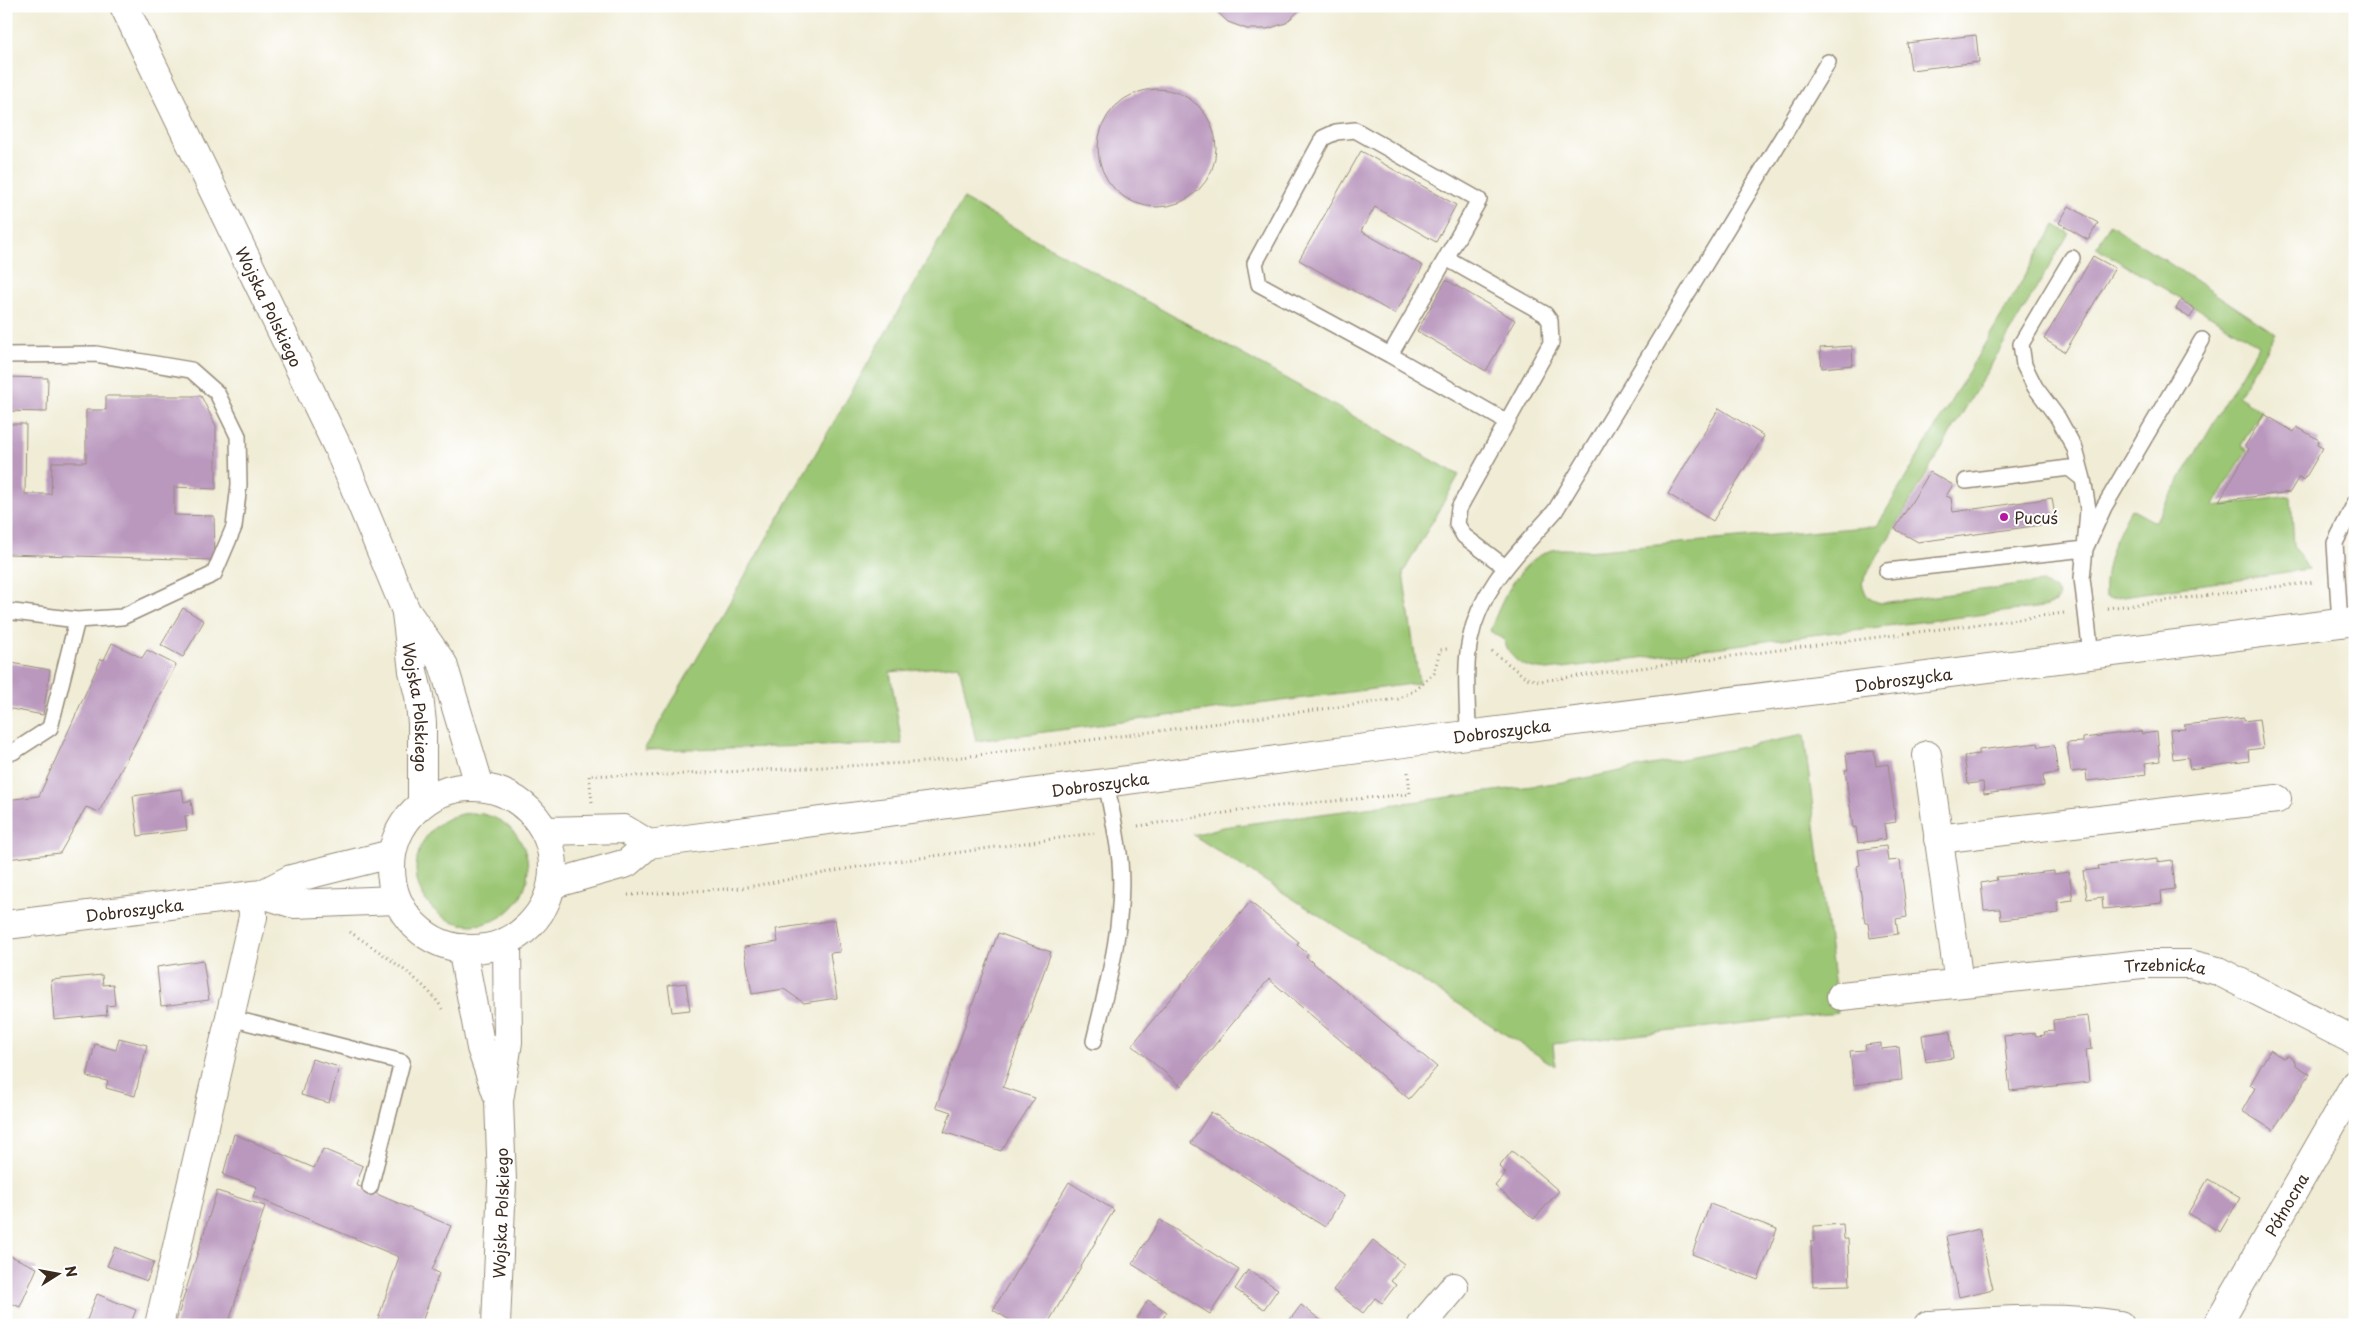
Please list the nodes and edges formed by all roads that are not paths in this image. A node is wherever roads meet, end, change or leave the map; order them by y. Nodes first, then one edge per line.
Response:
1 (124, 6) edge
2 (1828, 62) dead end
3 (1446, 258) junction
4 (2072, 258) dead end
5 (2202, 340) dead end
6 (6, 354) edge
7 (1390, 354) junction
8 (1507, 422) junction
9 (2083, 479) junction
10 (1966, 481) dead end
11 (2355, 503) edge
12 (2085, 549) junction
13 (1505, 567) junction
14 (1887, 571) dead end
15 (6, 611) edge
16 (406, 611) junction
17 (77, 620) junction
18 (2347, 622) edge
19 (2091, 655) junction
20 (1468, 735) junction
21 (6, 750) edge
22 (1927, 756) dead end
23 (1106, 782) junction
24 (480, 787) junction
25 (2277, 799) dead end
26 (422, 804) junction
27 (546, 831) junction
28 (1938, 839) junction
29 (649, 844) junction
30 (390, 854) junction
31 (553, 884) junction
32 (257, 895) junction
33 (396, 900) junction
34 (6, 925) edge
35 (507, 942) junction
36 (462, 948) junction
37 (1959, 983) junction
38 (1841, 996) dead end
39 (232, 1018) junction
40 (1094, 1041) dead end
41 (2355, 1041) edge
42 (2355, 1084) edge
43 (499, 1101) junction
44 (370, 1187) dead end
45 (1454, 1287) dead end
46 (159, 1325) edge
47 (496, 1325) edge
48 (1422, 1325) edge
49 (1928, 1325) edge
50 (2120, 1325) edge
51 (2217, 1325) edge

1 - 16 main road, Wojska Polskiego
2 - 13 lane
3 - 7 lane
3 - 7 lane
3 - 8 lane
4 - 9 lane
5 - 12 lane
6 - 17 lane
7 - 8 lane
8 - 13 lane
9 - 10 lane
9 - 12 lane
11 - 18 lane
12 - 14 lane
12 - 19 lane
13 - 20 lane
15 - 17 lane
16 - 24 main road, Wojska Polskiego
16 - 26 main road, Wojska Polskiego
17 - 21 lane
18 - 19 main road, Dobroszycka
19 - 20 main road, Dobroszycka
20 - 23 main road, Dobroszycka
22 - 28 main road
23 - 29 main road, Dobroszycka
23 - 40 lane
24 - 26 main road
24 - 27 main road
25 - 28 main road
26 - 30 main road
27 - 29 main road
27 - 31 main road
28 - 37 main road
29 - 31 main road
30 - 32 main road, Dobroszycka
30 - 33 main road
31 - 35 main road
32 - 33 main road, Dobroszycka
32 - 34 main road, Dobroszycka
32 - 39 main road
33 - 36 main road
35 - 36 main road
35 - 43 main road, Wojska Polskiego
36 - 43 main road, Wojska Polskiego
37 - 38 main road, Trzebnicka
37 - 41 main road, Trzebnicka
39 - 44 lane
39 - 46 main road
42 - 51 main road, Północna
43 - 47 main road, Wojska Polskiego
45 - 48 main road
49 - 50 main road

